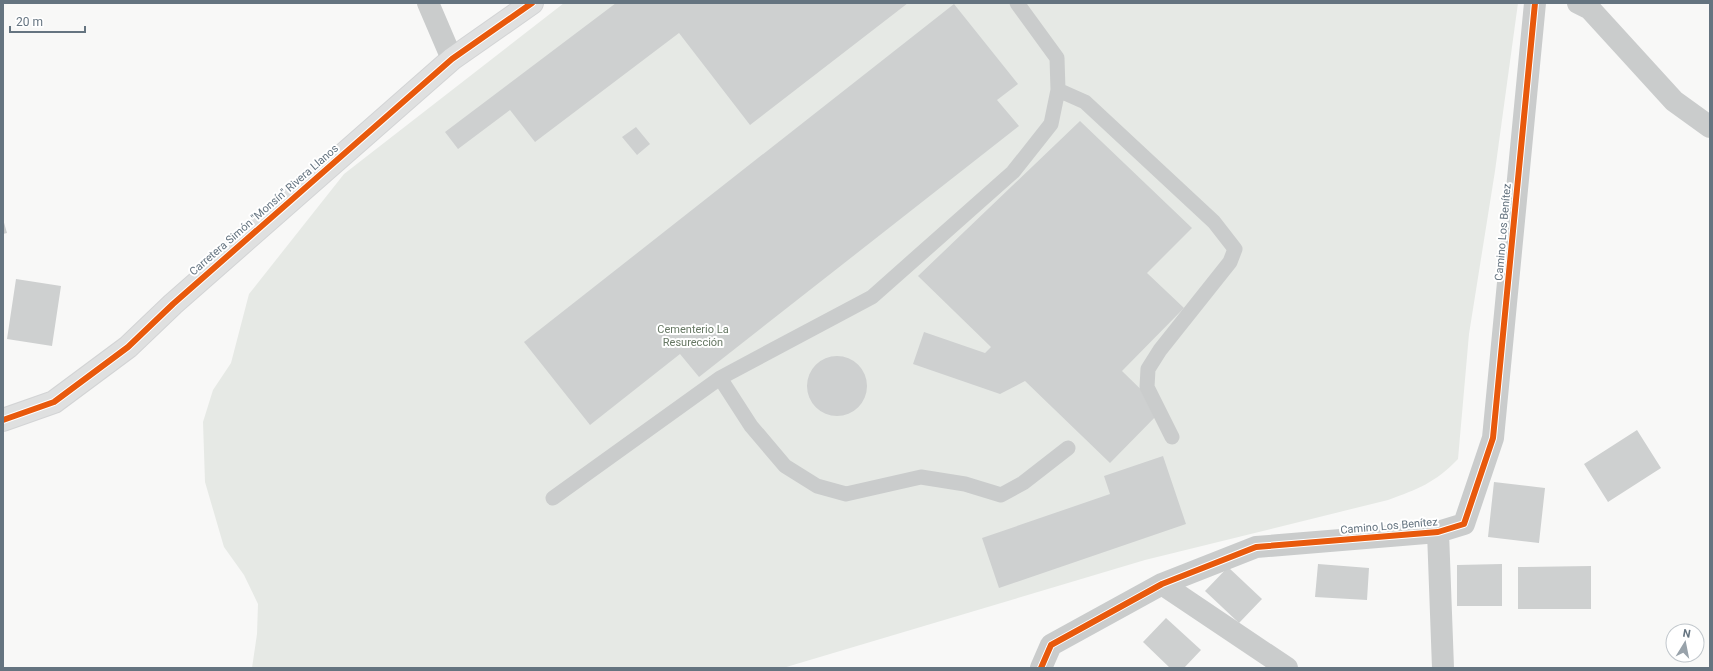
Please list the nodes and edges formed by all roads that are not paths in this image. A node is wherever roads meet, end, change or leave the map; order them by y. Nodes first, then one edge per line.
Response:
1 (428, 3) edge
2 (532, 3) edge
3 (1016, 3) edge
4 (1535, 3) edge
5 (1578, 3) edge
6 (452, 59) junction
7 (1058, 90) junction
8 (1710, 127) edge
9 (720, 378) junction
10 (3, 420) edge
11 (1172, 437) dead end
12 (1068, 448) dead end
13 (553, 498) dead end
14 (1438, 532) junction
15 (1162, 584) junction
16 (1041, 668) edge
17 (1287, 668) edge
18 (1443, 668) edge

1 - 6 street
2 - 6 street, Carretera Simón "Monsín" Rivera Llanos
3 - 7 lane
4 - 14 street, Camino Los Benítez
5 - 8 street
6 - 10 street, Carretera Simón "Monsín" Rivera Llanos
7 - 9 lane
7 - 11 lane
9 - 12 lane
9 - 13 lane
14 - 15 street, Camino Los Benítez
14 - 18 street
15 - 16 street, Camino Los Benítez
15 - 17 street

